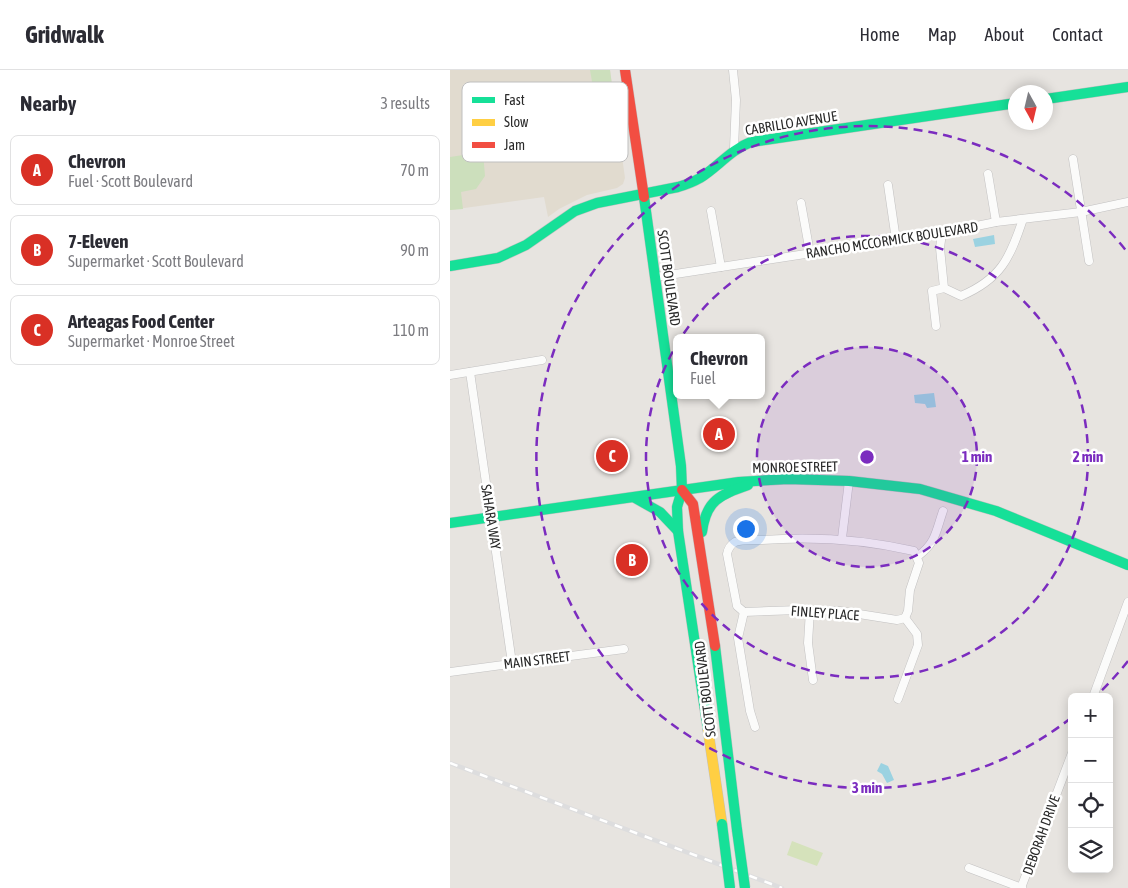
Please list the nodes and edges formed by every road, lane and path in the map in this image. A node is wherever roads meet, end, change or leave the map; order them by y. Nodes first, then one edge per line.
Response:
1 (733, 70) edge
2 (1128, 87) edge
3 (628, 91) edge
4 (1053, 98) edge
5 (1008, 104) edge
6 (734, 148) junction
7 (1073, 159) dead end
8 (988, 174) dead end
9 (888, 185) dead end
10 (643, 194) junction
11 (1128, 202) edge
12 (801, 203) dead end
13 (711, 211) dead end
14 (1082, 212) junction
15 (1023, 219) junction
16 (996, 222) junction
17 (942, 233) junction
18 (896, 240) junction
19 (810, 253) junction
20 (1089, 261) dead end
21 (450, 266) edge
22 (721, 267) junction
23 (656, 277) junction
24 (944, 288) junction
25 (936, 326) dead end
26 (542, 360) dead end
27 (470, 372) junction
28 (450, 375) edge
29 (849, 480) junction
30 (761, 481) junction
31 (682, 490) junction
32 (635, 498) junction
33 (943, 511) dead end
34 (492, 518) junction
35 (450, 523) edge
36 (678, 531) junction
37 (842, 538) junction
38 (700, 556) junction
39 (918, 556) junction
40 (1128, 566) edge
41 (1128, 602) edge
42 (810, 610) junction
43 (744, 612) junction
44 (905, 618) junction
45 (624, 649) dead end
46 (512, 663) junction
47 (450, 672) edge
48 (814, 680) dead end
49 (1094, 693) edge
50 (898, 699) dead end
51 (755, 727) dead end
52 (1068, 764) edge
53 (969, 868) dead end
54 (730, 888) edge
55 (745, 888) edge
56 (1021, 888) edge

1 - 6 street
2 - 4 main road
3 - 10 main road, SCOTT BOULEVARD
5 - 6 main road, CABRILLO AVENUE
6 - 10 main road, CABRILLO AVENUE
7 - 14 street
8 - 16 street
9 - 18 street
10 - 21 main road, CABRILLO AVENUE
10 - 23 main road, SCOTT BOULEVARD
11 - 14 street, RANCHO MCCORMICK BOULEVARD
12 - 19 street
13 - 22 street
14 - 15 street, RANCHO MCCORMICK BOULEVARD
14 - 20 street
15 - 16 street, RANCHO MCCORMICK BOULEVARD
15 - 24 street
16 - 17 street, RANCHO MCCORMICK BOULEVARD
17 - 18 street, RANCHO MCCORMICK BOULEVARD
17 - 24 street
18 - 19 street, RANCHO MCCORMICK BOULEVARD
19 - 22 street, RANCHO MCCORMICK BOULEVARD
22 - 23 street, RANCHO MCCORMICK BOULEVARD
23 - 31 main road, SCOTT BOULEVARD
24 - 25 street
26 - 27 street
27 - 28 street
27 - 34 street, SAHARA WAY
29 - 30 main road, MONROE STREET
29 - 37 street
29 - 40 main road, MONROE STREET
30 - 31 main road, MONROE STREET
30 - 38 main road
31 - 32 main road, MONROE STREET
31 - 36 main road, SCOTT BOULEVARD
31 - 38 main road, SCOTT BOULEVARD
32 - 34 main road, MONROE STREET
32 - 36 main road
33 - 39 street
34 - 35 main road, MONROE STREET
34 - 46 street, SAHARA WAY
36 - 54 main road, SCOTT BOULEVARD, bridge
37 - 39 street
37 - 43 street
38 - 55 main road, SCOTT BOULEVARD, bridge
39 - 44 street
41 - 49 street
42 - 43 street, FINLEY PLACE
42 - 44 street, FINLEY PLACE
42 - 48 street
43 - 51 street
44 - 50 street
45 - 46 street, MAIN STREET
46 - 47 street, MAIN STREET
52 - 56 street, DEBORAH DRIVE
53 - 56 street

